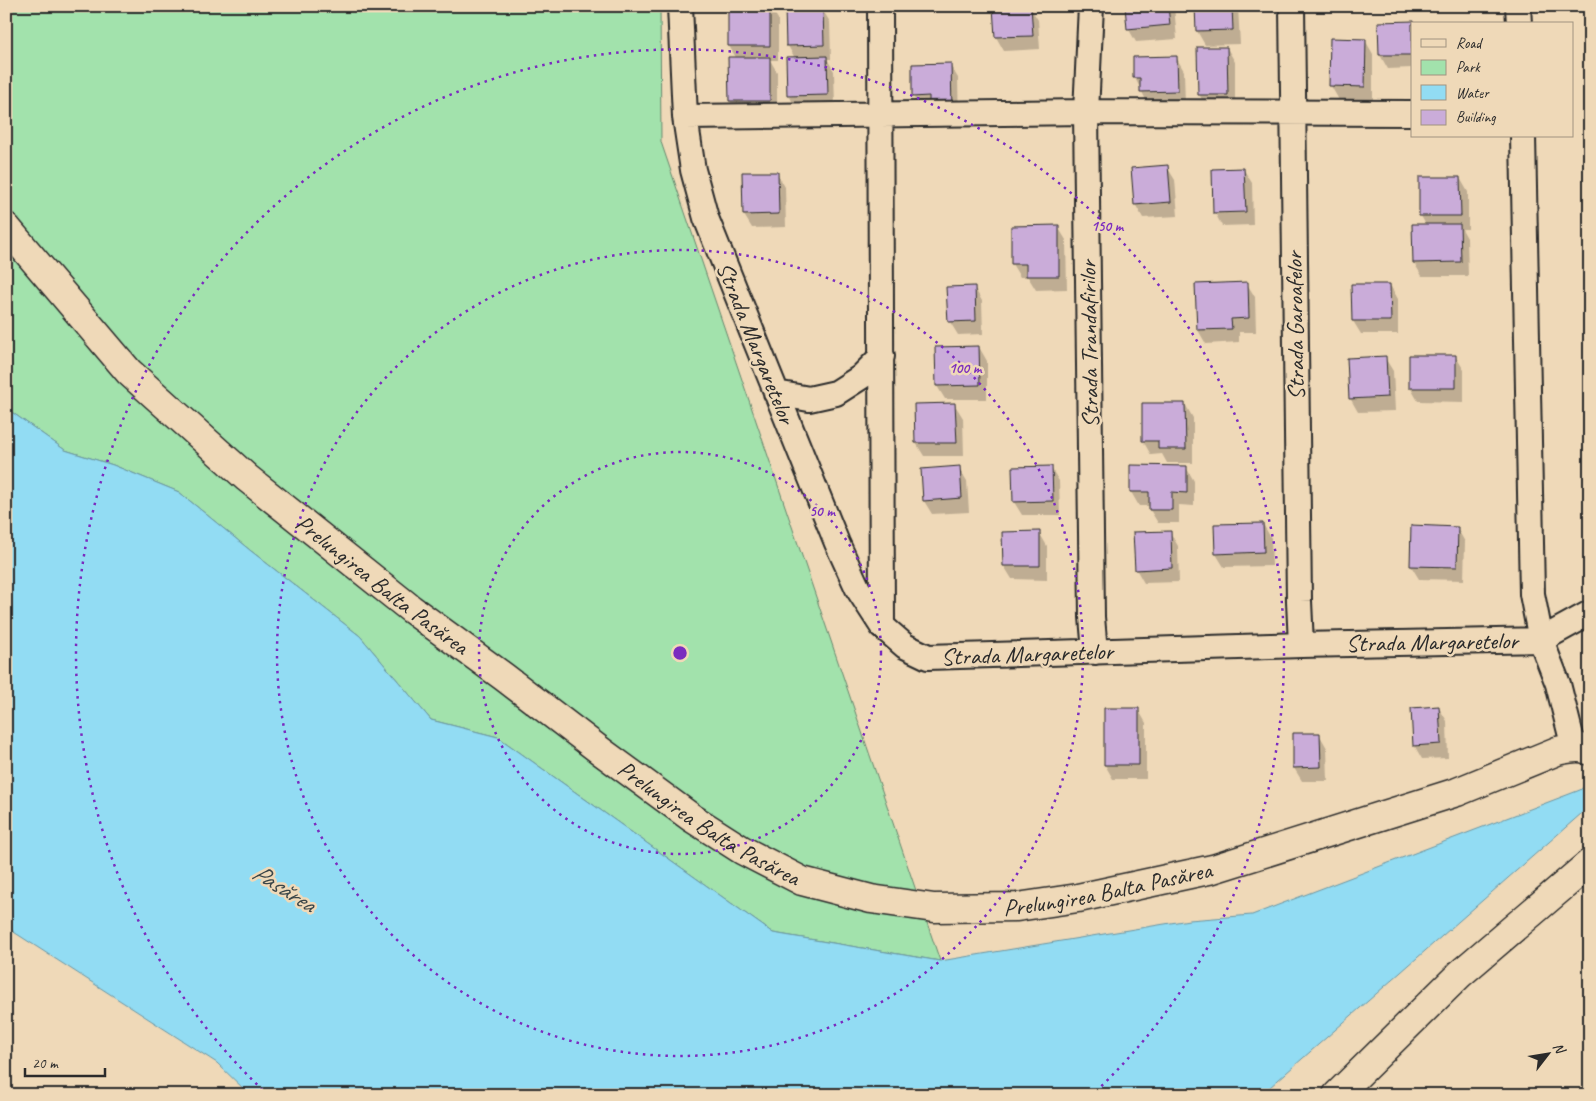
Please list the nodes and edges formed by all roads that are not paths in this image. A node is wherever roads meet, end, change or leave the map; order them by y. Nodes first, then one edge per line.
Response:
1 (680, 6) edge
2 (880, 6) edge
3 (1091, 6) edge
4 (1292, 6) edge
5 (1518, 6) edge
6 (1519, 22) edge
7 (1086, 112) junction
8 (1293, 112) junction
9 (1411, 113) edge
10 (881, 115) junction
11 (685, 118) junction
12 (1523, 138) edge
13 (6, 227) edge
14 (882, 356) junction
15 (776, 393) junction
16 (1590, 613) edge
17 (882, 626) junction
18 (1541, 640) junction
19 (1301, 645) junction
20 (1095, 652) junction
21 (1582, 750) edge
22 (1590, 863) edge
23 (1337, 1095) edge

1 - 11 street, Strada Margaretelor
2 - 10 street
3 - 7 street, Strada Trandafirilor
4 - 8 street, Strada Garoafelor
5 - 6 street
7 - 8 street
7 - 10 street
7 - 20 street, Strada Trandafirilor
8 - 9 street
8 - 19 street, Strada Garoafelor
10 - 11 street
10 - 14 street
11 - 15 street, Strada Margaretelor
12 - 18 street
13 - 21 street, Prelungirea Balta Pasărea
14 - 15 street
14 - 17 street
15 - 17 street, Strada Margaretelor
16 - 18 street
17 - 20 street, Strada Margaretelor
18 - 19 street, Strada Margaretelor
18 - 21 street
19 - 20 street, Strada Margaretelor
22 - 23 street

